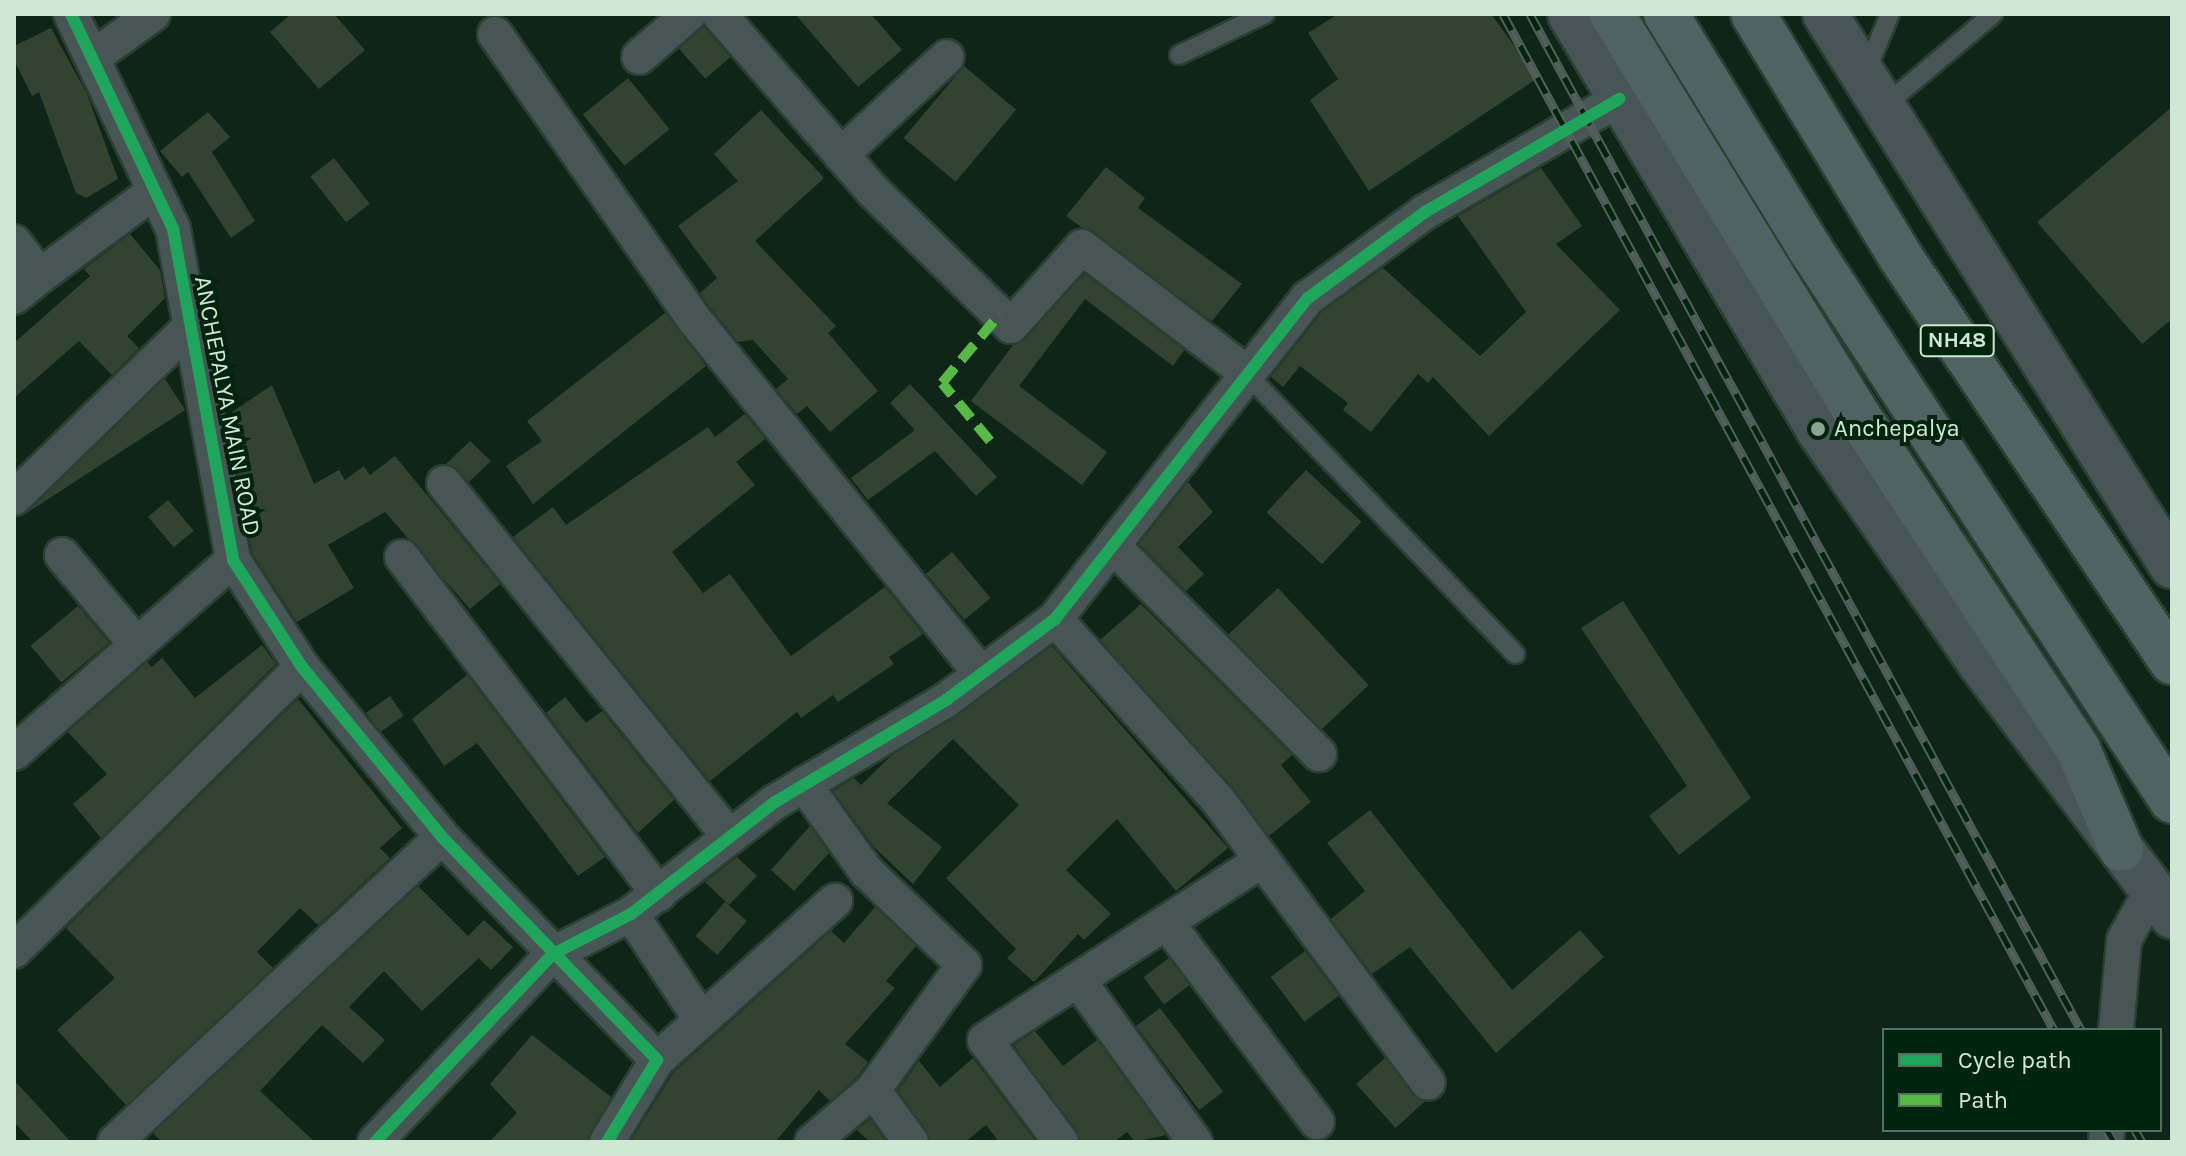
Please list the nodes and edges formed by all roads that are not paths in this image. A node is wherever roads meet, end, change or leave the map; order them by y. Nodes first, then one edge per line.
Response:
1 (71, 14) edge
2 (153, 14) edge
3 (689, 14) edge
4 (719, 14) edge
5 (1265, 14) edge
6 (1570, 14) edge
7 (1612, 14) edge
8 (1666, 14) edge
9 (1753, 14) edge
10 (1825, 14) edge
11 (1890, 14) edge
12 (1993, 14) edge
13 (495, 34) dead end
14 (1179, 55) dead end
15 (639, 57) dead end
16 (947, 57) dead end
17 (92, 58) junction
18 (1873, 92) junction
19 (1619, 99) junction
20 (841, 155) junction
21 (155, 191) junction
22 (14, 242) edge
23 (27, 286) edge
24 (188, 329) junction
25 (1244, 371) junction
26 (444, 483) dead end
27 (14, 498) edge
28 (1113, 546) junction
29 (62, 555) dead end
30 (402, 557) dead end
31 (233, 560) junction
32 (2172, 566) edge
33 (1055, 619) junction
34 (137, 645) junction
35 (1515, 654) dead end
36 (2172, 662) edge
37 (302, 667) junction
38 (981, 674) junction
39 (14, 753) edge
40 (1319, 754) dead end
41 (804, 784) junction
42 (2172, 801) edge
43 (442, 837) junction
44 (730, 837) junction
45 (2121, 849) junction
46 (1258, 863) junction
47 (659, 894) junction
48 (835, 901) dead end
49 (2162, 903) edge
50 (631, 914) junction
51 (1167, 923) junction
52 (14, 951) edge
53 (553, 954) junction
54 (1081, 984) junction
55 (700, 1018) junction
56 (2116, 1028) edge
57 (657, 1060) junction
58 (1428, 1083) dead end
59 (873, 1090) junction
60 (1317, 1122) dead end
61 (115, 1142) edge
62 (375, 1142) edge
63 (607, 1142) edge
64 (812, 1142) edge
65 (911, 1142) edge
66 (1061, 1142) edge
67 (1195, 1142) edge

1 - 17 street, ANCHEPALYA MAIN ROAD
2 - 17 street
3 - 15 street
4 - 20 street
5 - 14 lane
6 - 19 street
7 - 45 highway
8 - 42 highway, NH48
9 - 36 highway, NH48
10 - 18 street
11 - 18 lane
12 - 18 lane
13 - 38 street
16 - 20 street
17 - 21 street, ANCHEPALYA MAIN ROAD
18 - 32 street
19 - 25 street
19 - 45 street
20 - 25 street
21 - 23 street
21 - 24 street, ANCHEPALYA MAIN ROAD
22 - 23 street
24 - 27 street
24 - 31 street, ANCHEPALYA MAIN ROAD
25 - 28 street
25 - 35 lane
26 - 44 street
28 - 33 street
28 - 40 street
29 - 34 street
30 - 47 street
31 - 34 street
31 - 37 street, ANCHEPALYA MAIN ROAD
33 - 38 street
33 - 46 street
34 - 39 street
37 - 43 street, ANCHEPALYA MAIN ROAD
37 - 52 street
38 - 41 street
41 - 44 street
41 - 59 street
43 - 53 street, ANCHEPALYA MAIN ROAD
43 - 61 street
44 - 47 street
45 - 49 street
46 - 51 street
46 - 58 street
47 - 50 street
48 - 55 street
49 - 56 street
50 - 53 street
50 - 55 street
51 - 54 street
51 - 60 street
53 - 57 street, ANCHEPALYA MAIN ROAD
53 - 62 street
54 - 66 street
54 - 67 street
55 - 57 street
57 - 63 street
59 - 64 street
59 - 65 street

